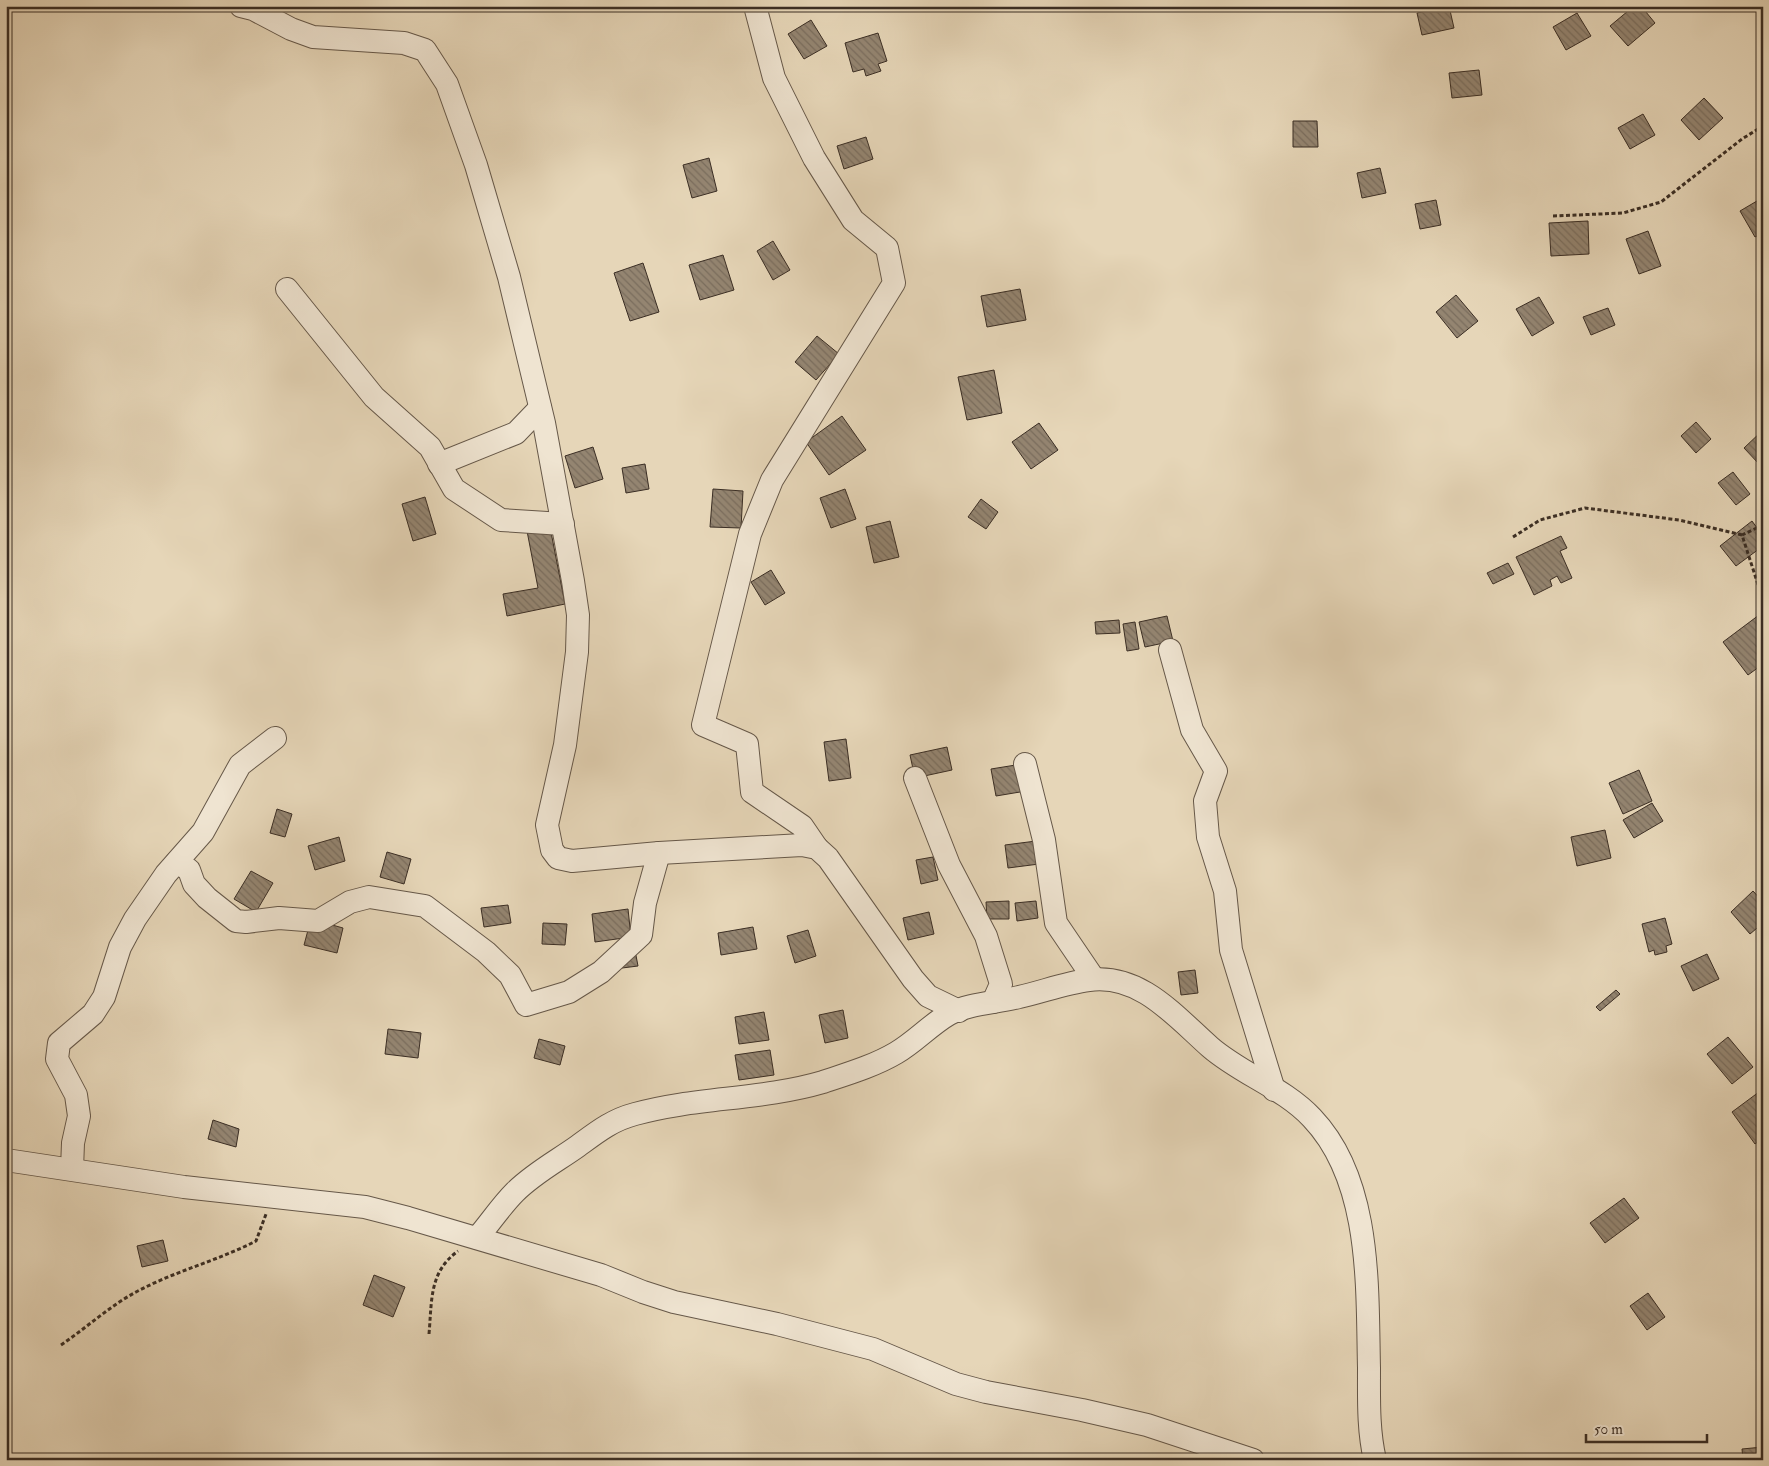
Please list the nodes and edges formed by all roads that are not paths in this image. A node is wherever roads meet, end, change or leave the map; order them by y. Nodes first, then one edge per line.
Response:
1 (241, 6) edge
2 (755, 6) edge
3 (287, 289) dead end
4 (540, 408) junction
5 (439, 464) junction
6 (562, 524) junction
7 (1170, 650) dead end
8 (275, 738) dead end
9 (1025, 764) dead end
10 (915, 778) dead end
11 (817, 848) junction
12 (659, 853) junction
13 (177, 862) junction
14 (1094, 979) junction
15 (993, 1002) junction
16 (959, 1011) junction
17 (1274, 1090) junction
18 (6, 1160) edge
19 (72, 1169) junction
20 (477, 1238) junction
21 (1253, 1460) edge
22 (1375, 1460) edge

1 - 4 street
2 - 11 street
3 - 5 street
4 - 5 street
4 - 6 street
5 - 6 street
6 - 12 street
7 - 17 street
8 - 13 street
9 - 14 street
10 - 15 street
11 - 12 street
11 - 16 street
12 - 13 street
13 - 19 street
14 - 15 street
14 - 17 street
15 - 16 street
16 - 20 street
17 - 22 street
18 - 19 street
19 - 20 street
20 - 21 street

